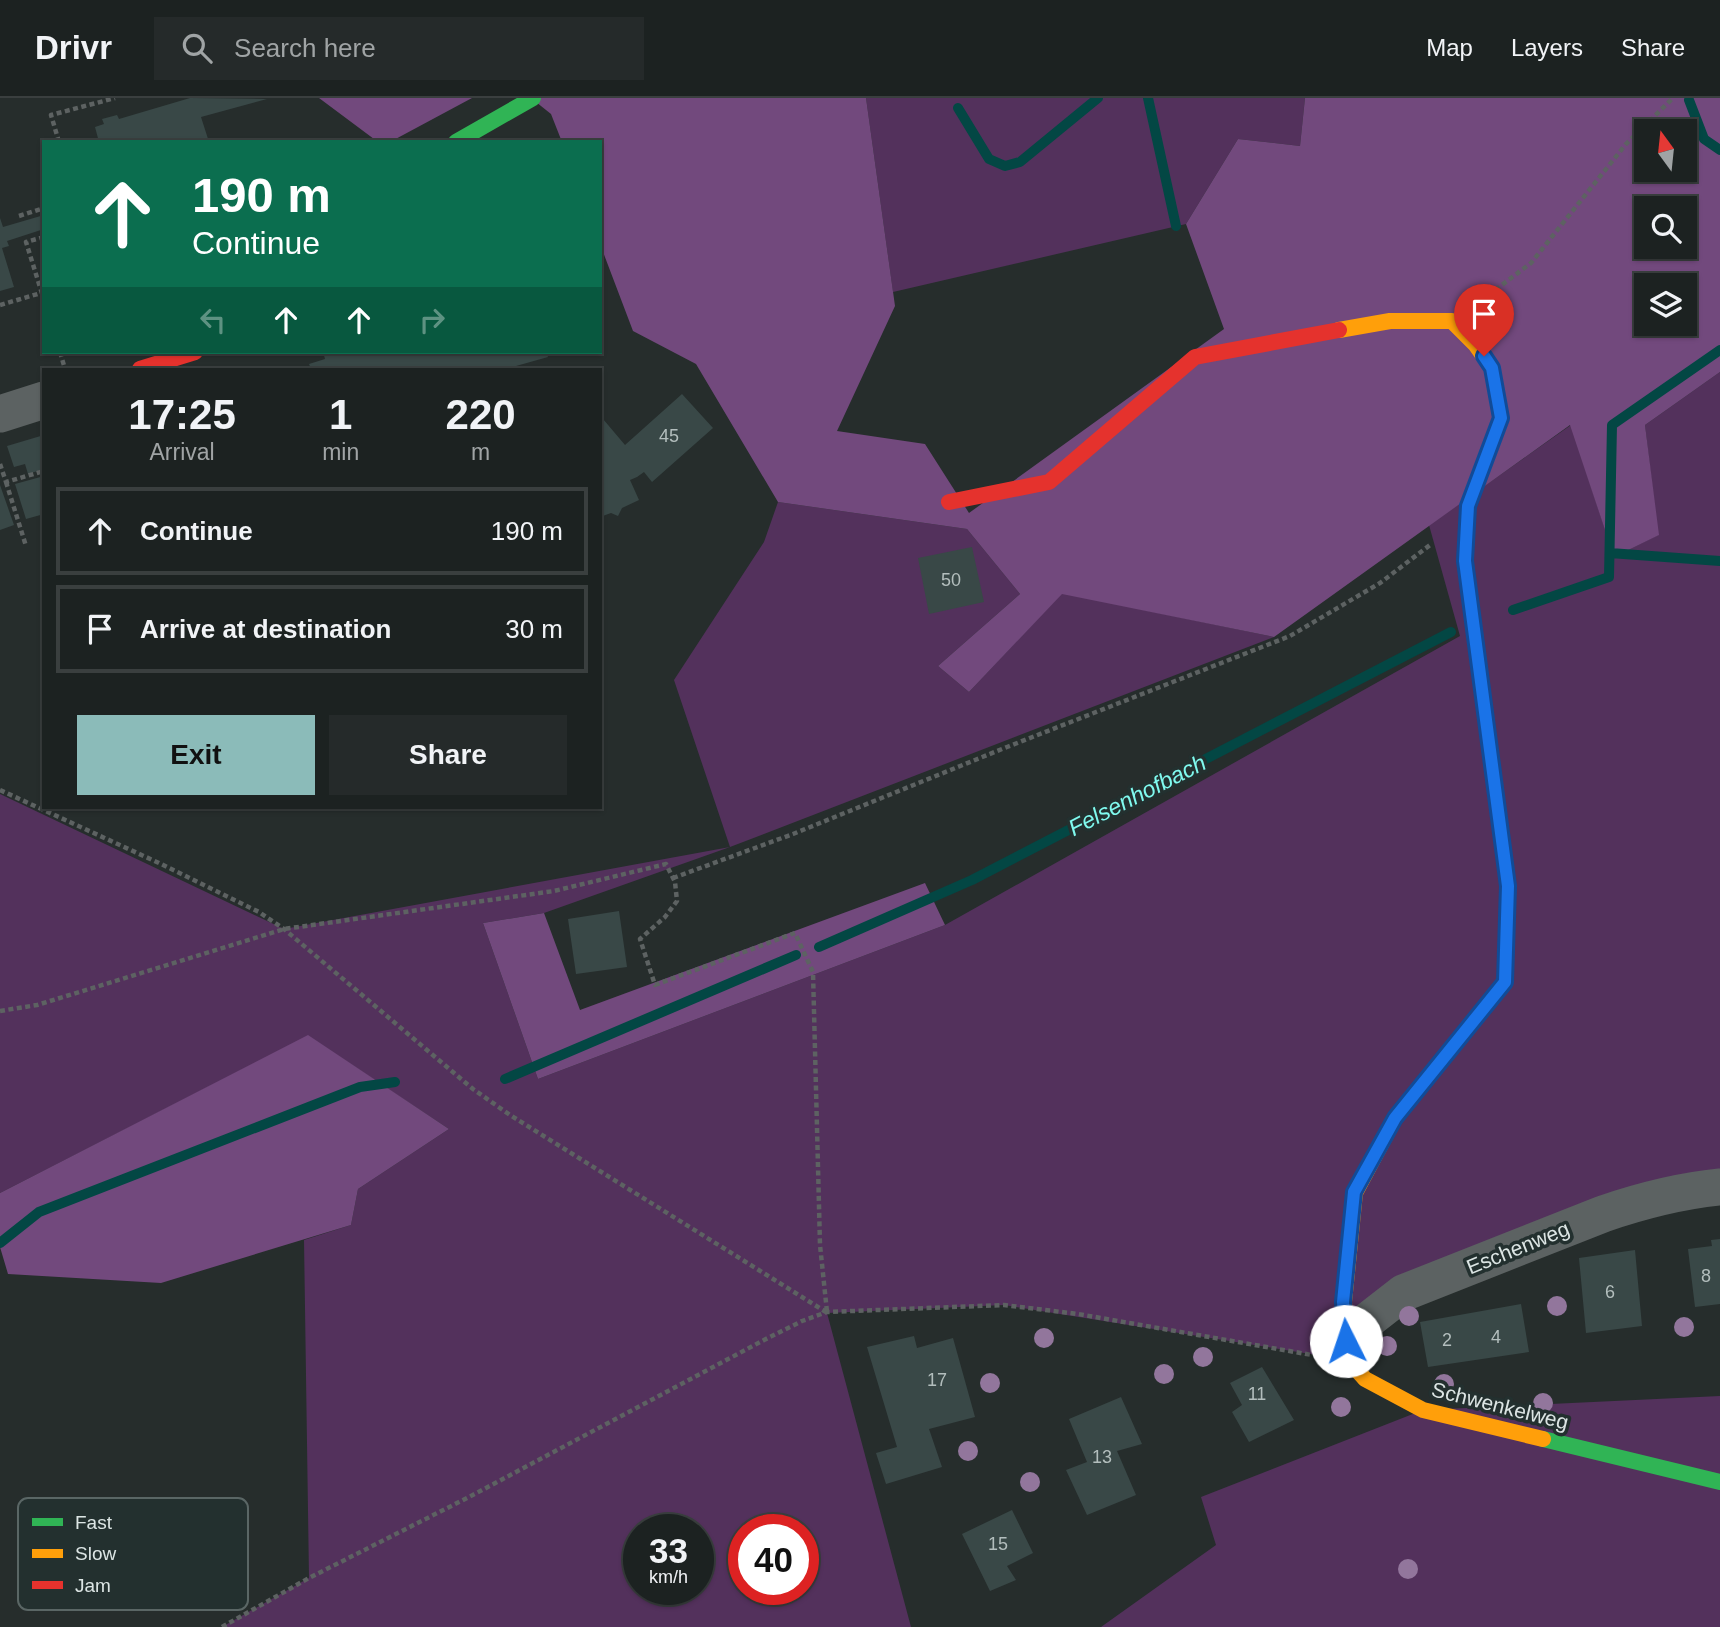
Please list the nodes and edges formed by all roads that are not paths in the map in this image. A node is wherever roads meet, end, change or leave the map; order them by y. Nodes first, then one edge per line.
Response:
1 (533, 98) edge
2 (460, 140) edge
3 (189, 354) edge
4 (143, 368) edge
5 (42, 401) edge
6 (0, 414) edge
7 (949, 502) dead end
8 (1720, 1186) edge
9 (1348, 1360) junction
10 (1720, 1482) edge

1 - 2 street
3 - 4 street
5 - 6 street
7 - 9 street
8 - 9 street, Eschenweg
9 - 10 street, Schwenkelweg

